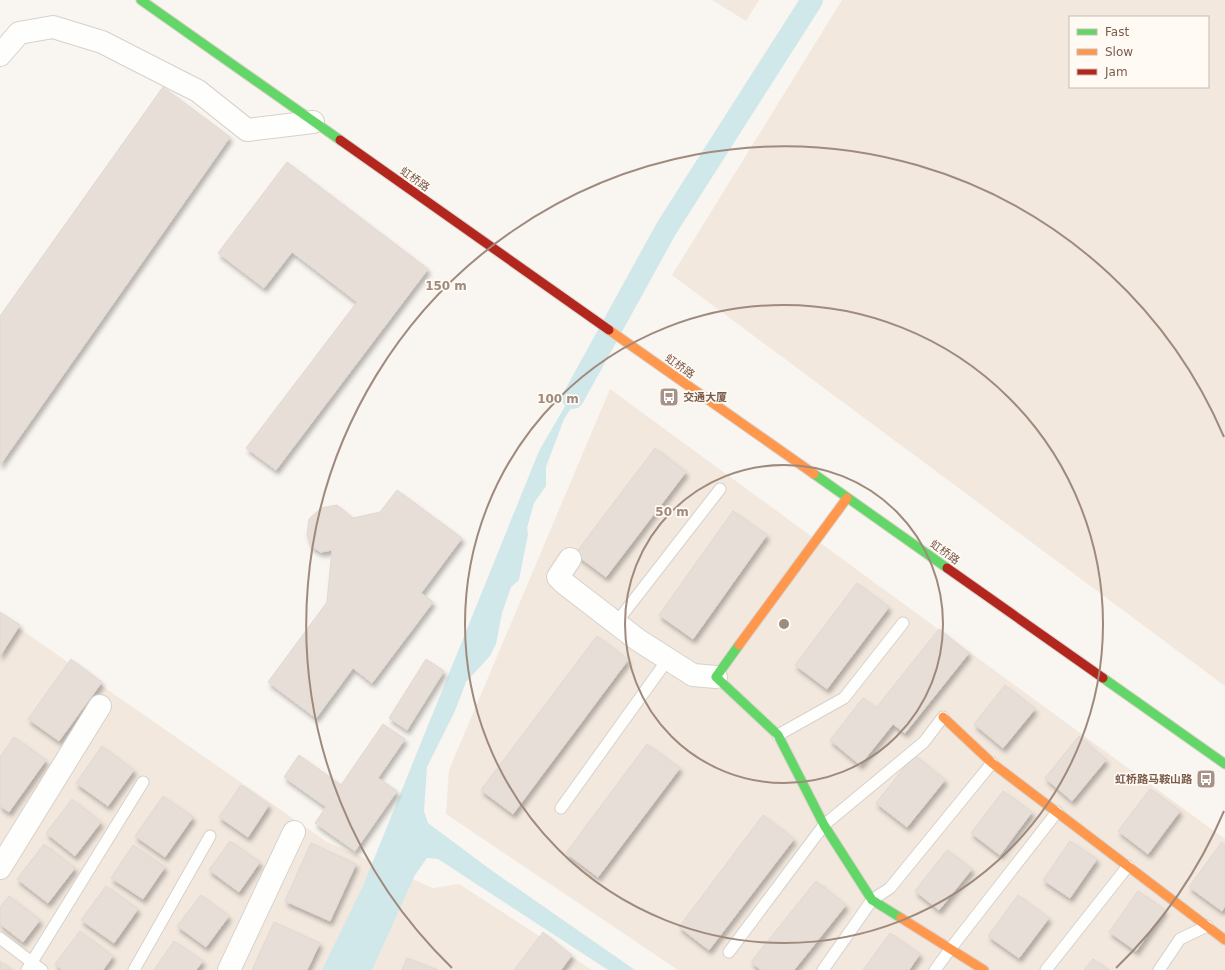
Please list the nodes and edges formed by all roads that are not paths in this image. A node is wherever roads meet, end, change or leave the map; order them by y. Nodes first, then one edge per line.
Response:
1 (141, 0) edge
2 (0, 55) edge
3 (313, 122) junction
4 (720, 489) dead end
5 (847, 498) junction
6 (570, 559) dead end
7 (616, 623) junction
8 (903, 623) dead end
9 (668, 659) junction
10 (716, 677) junction
11 (100, 706) dead end
12 (943, 717) joint
13 (778, 735) junction
14 (992, 763) junction
15 (1225, 764) edge
16 (143, 782) dead end
17 (562, 808) dead end
18 (1057, 812) junction
19 (824, 825) junction
20 (294, 832) dead end
21 (210, 836) dead end
22 (1128, 866) junction
23 (0, 868) edge
24 (872, 900) junction
25 (1207, 926) junction
26 (0, 938) edge
27 (1225, 940) edge
28 (950, 948) junction
29 (729, 952) dead end
30 (29, 966) edge
31 (42, 970) edge
32 (134, 970) edge
33 (229, 970) edge
34 (823, 970) edge
35 (935, 970) edge
36 (984, 970) edge
37 (1046, 970) edge
38 (1159, 970) edge

1 - 3 street, 虹桥路
2 - 3 street
3 - 5 street, 虹桥路
4 - 7 lane
5 - 10 street
5 - 15 street, 虹桥路
6 - 7 street
7 - 9 street
8 - 13 lane
9 - 10 street
9 - 17 lane
10 - 13 street
11 - 23 street
12 - 14 street
12 - 19 lane
13 - 19 street
14 - 18 street
14 - 24 lane
16 - 30 lane
18 - 22 street
18 - 28 lane
19 - 24 street
19 - 29 lane
20 - 33 street
21 - 32 lane
22 - 25 street
22 - 37 lane
24 - 28 street
24 - 34 lane
25 - 27 street
25 - 38 lane
26 - 30 lane
28 - 35 lane
28 - 36 street
30 - 31 lane

